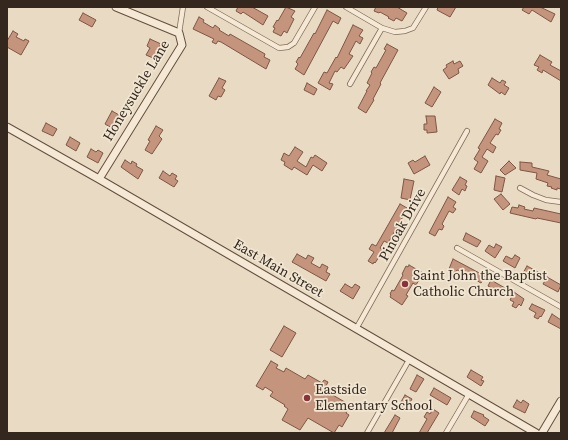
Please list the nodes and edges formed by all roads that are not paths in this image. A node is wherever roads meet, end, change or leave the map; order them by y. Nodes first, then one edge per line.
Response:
1 (116, 7) edge
2 (183, 7) edge
3 (207, 7) edge
4 (315, 7) edge
5 (346, 7) edge
6 (426, 7) edge
7 (382, 28) junction
8 (179, 33) junction
9 (350, 84) dead end
10 (7, 127) edge
11 (467, 131) dead end
12 (99, 179) junction
13 (520, 188) dead end
14 (561, 202) edge
15 (456, 248) dead end
16 (561, 307) edge
17 (356, 329) junction
18 (409, 360) junction
19 (468, 394) junction
20 (561, 401) edge
21 (367, 433) edge
22 (446, 433) edge
23 (536, 433) edge
24 (542, 433) edge

1 - 8 street, Honeysuckle Lane
2 - 8 street
3 - 4 street
5 - 7 street
6 - 7 street
7 - 9 street
8 - 12 street, Honeysuckle Lane
10 - 12 street, East Main Street
11 - 17 street, Pinoak Drive
12 - 17 street, East Main Street
13 - 14 street
15 - 16 street
17 - 18 street, East Main Street
18 - 19 street, East Main Street
18 - 21 street
19 - 22 street
19 - 23 street, East Main Street
20 - 24 street

